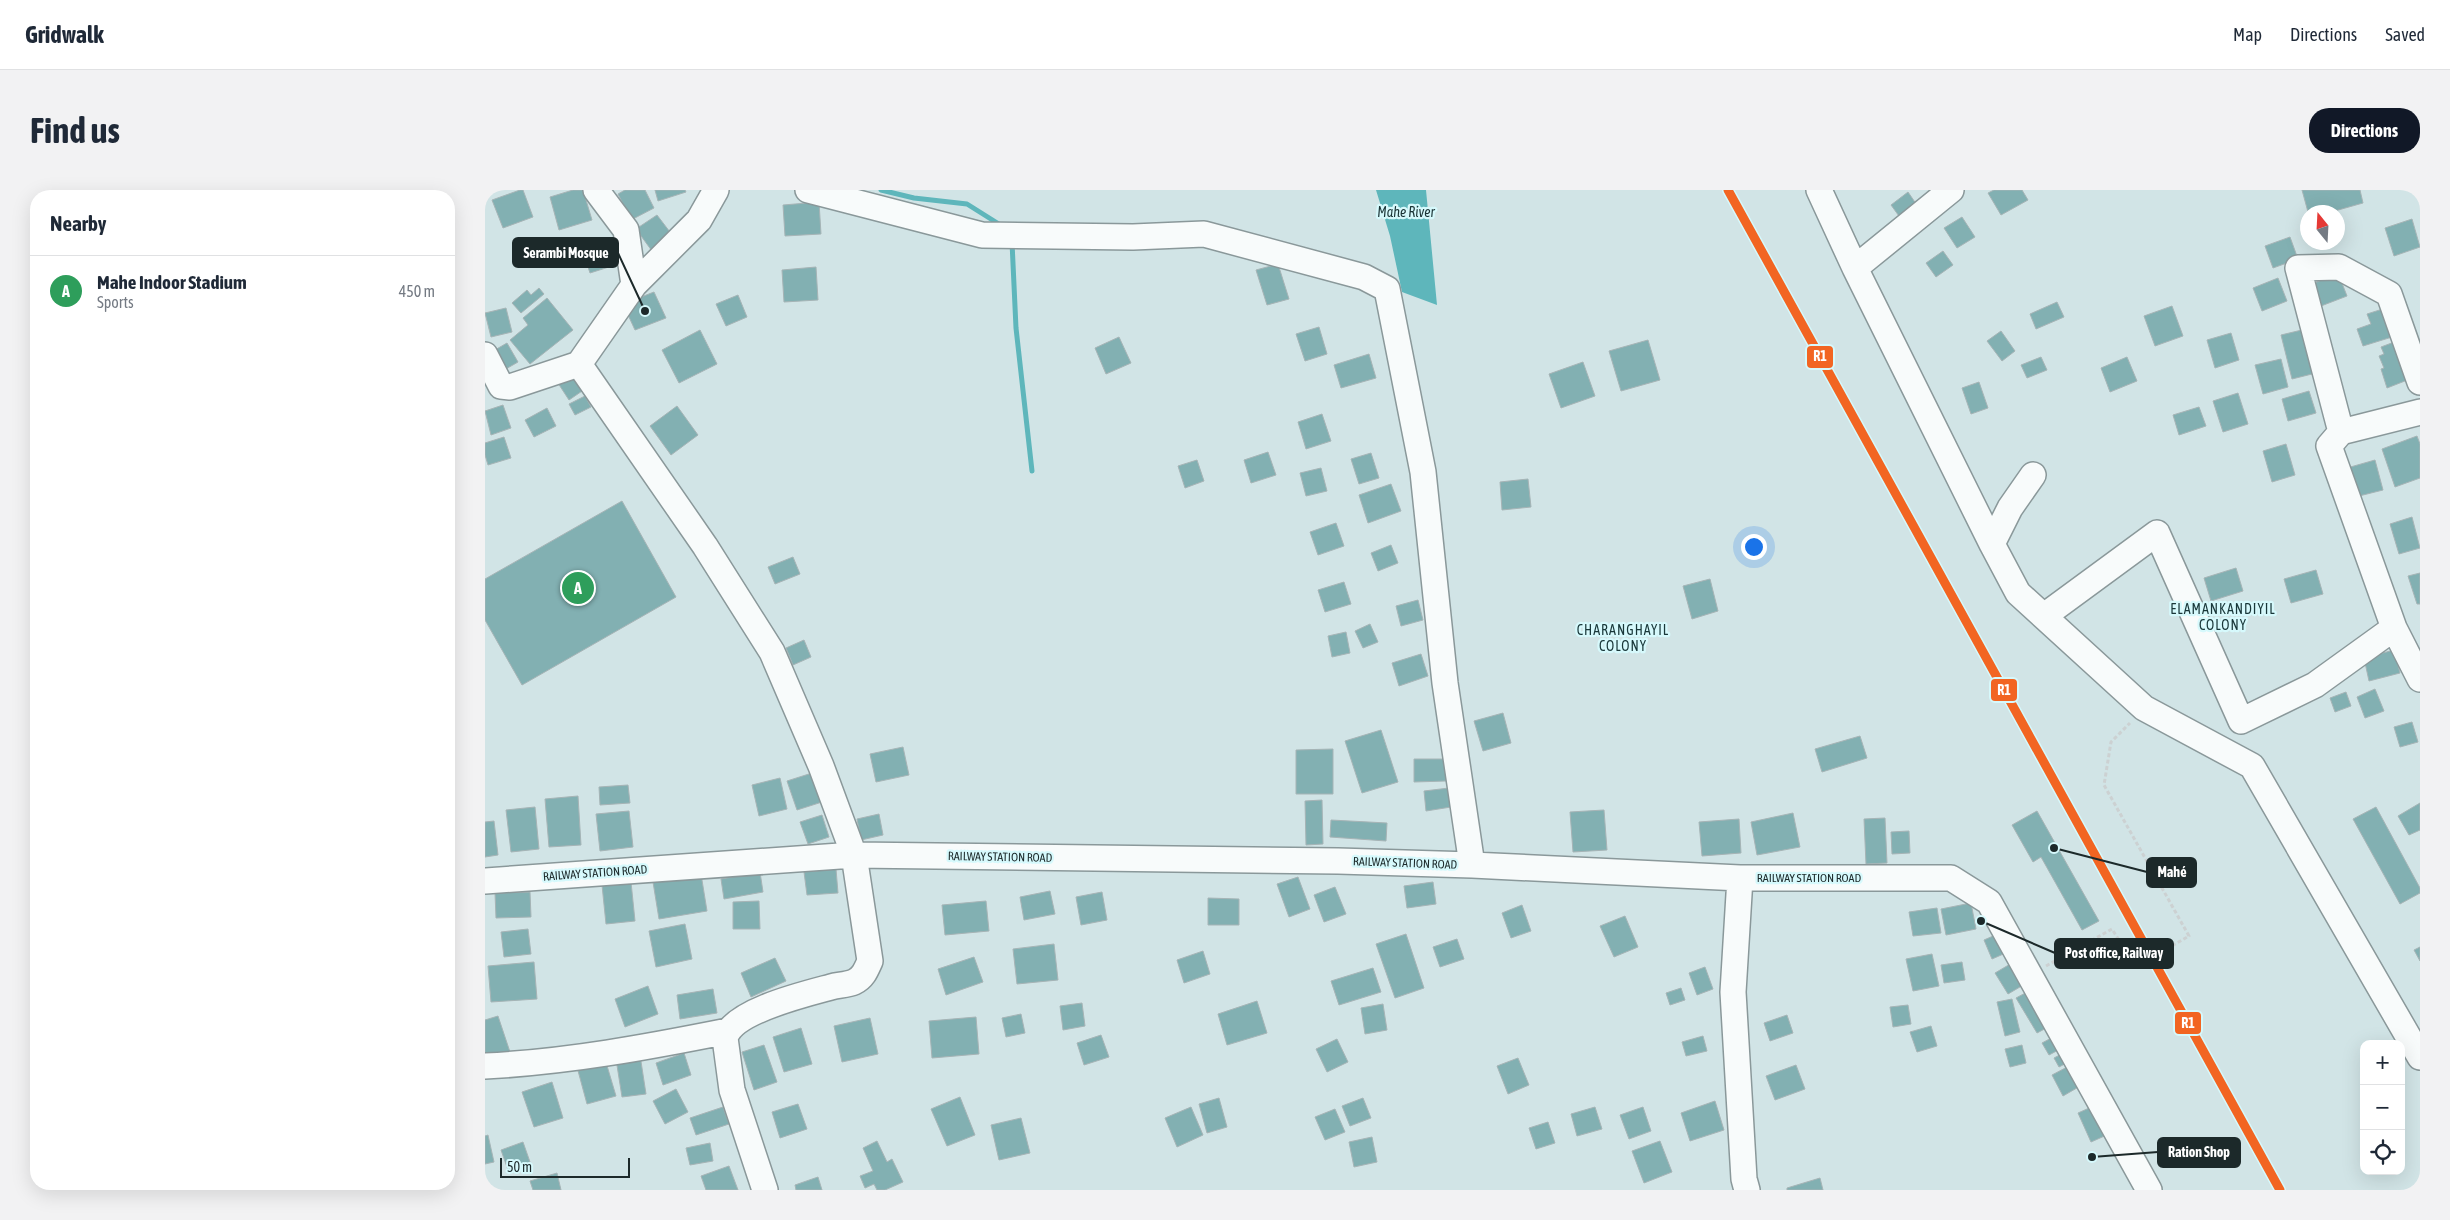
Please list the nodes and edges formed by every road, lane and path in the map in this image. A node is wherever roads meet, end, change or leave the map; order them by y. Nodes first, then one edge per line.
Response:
1 (596, 190) edge
2 (716, 190) edge
3 (808, 190) edge
4 (1819, 190) edge
5 (1951, 190) edge
6 (1855, 268) junction
7 (634, 285) junction
8 (485, 356) edge
9 (579, 364) junction
10 (2420, 382) edge
11 (2420, 412) edge
12 (2341, 432) junction
13 (2033, 475) dead end
14 (1992, 544) junction
15 (2043, 616) junction
16 (2394, 628) junction
17 (2420, 679) edge
18 (2144, 708) junction
19 (854, 855) junction
20 (1472, 864) junction
21 (1740, 878) junction
22 (485, 881) edge
23 (2029, 975) junction
24 (728, 1031) junction
25 (2420, 1057) edge
26 (485, 1066) edge
27 (765, 1190) edge
28 (1747, 1190) edge
29 (2149, 1190) edge

1 - 7 street
2 - 7 street
3 - 20 street
4 - 6 street
5 - 6 street
6 - 14 street
7 - 9 street
8 - 9 street
9 - 19 street
10 - 12 street
11 - 12 street
12 - 16 street
13 - 14 street
14 - 15 street
15 - 16 street
15 - 18 street
16 - 17 street
18 - 23 path
18 - 25 street
19 - 20 street, RAILWAY STATION ROAD
19 - 22 street, RAILWAY STATION ROAD
19 - 24 street
20 - 21 street, RAILWAY STATION ROAD
21 - 23 street, RAILWAY STATION ROAD
21 - 28 street
23 - 29 street, RAILWAY STATION ROAD
24 - 26 street
24 - 27 street

